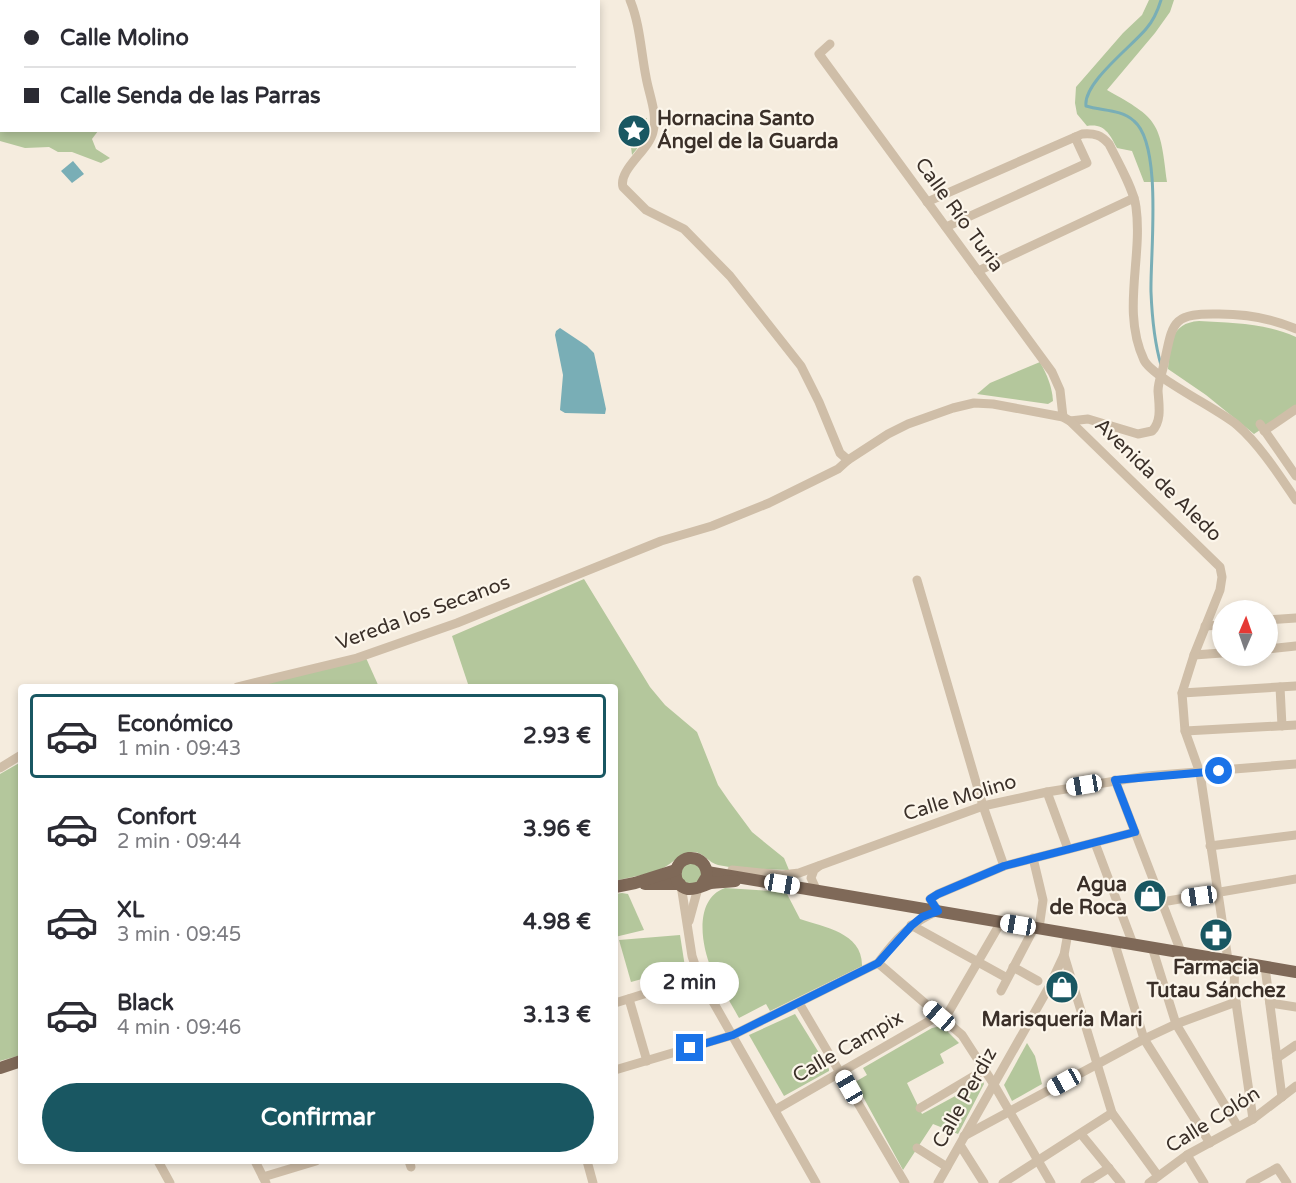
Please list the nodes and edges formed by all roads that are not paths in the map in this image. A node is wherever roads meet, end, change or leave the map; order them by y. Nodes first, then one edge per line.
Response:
1 (630, 0) edge
2 (830, 44) dead end
3 (1075, 137) junction
4 (1134, 198) junction
5 (927, 202) junction
6 (946, 227) junction
7 (978, 271) junction
8 (1296, 329) edge
9 (1161, 375) junction
10 (1296, 409) edge
11 (1066, 419) junction
12 (848, 460) junction
13 (1293, 465) edge
14 (1296, 476) edge
15 (1296, 500) edge
16 (917, 580) dead end
17 (1296, 618) edge
18 (1278, 620) edge
19 (1205, 626) junction
20 (1212, 626) edge
21 (1296, 646) edge
22 (1278, 648) edge
23 (1212, 654) edge
24 (1194, 656) junction
25 (249, 684) edge
26 (1296, 686) edge
27 (1280, 687) junction
28 (1182, 693) junction
29 (1296, 725) edge
30 (1282, 726) junction
31 (1185, 730) junction
32 (18, 757) edge
33 (1296, 764) edge
34 (0, 768) edge
35 (1200, 772) junction
36 (1115, 780) junction
37 (1047, 792) junction
38 (983, 806) junction
39 (1135, 832) junction
40 (1296, 835) edge
41 (1095, 843) junction
42 (1210, 846) junction
43 (1068, 849) junction
44 (1033, 858) junction
45 (819, 866) junction
46 (1004, 866) junction
47 (706, 869) junction
48 (676, 870) junction
49 (1296, 879) edge
50 (764, 882) junction
51 (635, 884) junction
52 (680, 885) junction
53 (618, 887) edge
54 (699, 887) junction
55 (816, 890) junction
56 (1218, 893) junction
57 (1162, 902) junction
58 (938, 911) junction
59 (1001, 922) junction
60 (688, 923) junction
61 (911, 926) junction
62 (1036, 928) junction
63 (1068, 933) junction
64 (1114, 941) junction
65 (1133, 944) junction
66 (1152, 947) junction
67 (1181, 952) junction
68 (1064, 956) junction
69 (1231, 961) junction
70 (978, 962) junction
71 (878, 963) junction
72 (1013, 967) junction
73 (1265, 967) junction
74 (1296, 972) edge
75 (699, 977) junction
76 (1007, 978) junction
77 (1038, 981) dead end
78 (1001, 991) dead end
79 (629, 999) junction
80 (1236, 1002) junction
81 (618, 1003) edge
82 (799, 1003) junction
83 (1270, 1003) junction
84 (1296, 1007) edge
85 (941, 1018) junction
86 (1176, 1024) junction
87 (733, 1035) junction
88 (1144, 1039) junction
89 (1296, 1045) edge
90 (1277, 1058) junction
91 (647, 1061) junction
92 (18, 1062) edge
93 (1098, 1063) junction
94 (0, 1068) edge
95 (618, 1069) edge
96 (984, 1070) junction
97 (840, 1072) junction
98 (993, 1083) junction
99 (1296, 1086) edge
100 (1282, 1097) junction
101 (920, 1108) dead end
102 (775, 1110) junction
103 (1009, 1113) junction
104 (1112, 1113) junction
105 (1253, 1119) junction
106 (1238, 1127) junction
107 (1081, 1134) junction
108 (962, 1141) junction
109 (1210, 1143) junction
110 (917, 1148) dead end
111 (1187, 1155) junction
112 (1038, 1161) junction
113 (160, 1164) edge
114 (257, 1164) edge
115 (305, 1164) edge
116 (588, 1164) edge
117 (947, 1167) junction
118 (1109, 1168) junction
119 (1158, 1176) junction
120 (265, 1180) edge
121 (170, 1183) edge
122 (593, 1183) edge
123 (816, 1183) edge
124 (905, 1183) edge
125 (938, 1183) edge
126 (984, 1183) edge
127 (1003, 1183) edge
128 (1051, 1183) edge
129 (1085, 1183) edge
130 (1121, 1183) edge
131 (1149, 1183) edge
132 (1204, 1183) edge
133 (1250, 1183) edge
134 (1287, 1183) edge

1 - 12 street
2 - 5 street, Calle Río Turia
3 - 4 street
3 - 5 street
3 - 6 street
4 - 7 street
4 - 9 street
5 - 6 street, Calle Río Turia
6 - 7 street, Calle Río Turia
7 - 11 street, Calle Río Turia
8 - 9 street, Vereda los Secanos
9 - 11 street, Vereda los Secanos
9 - 15 street
10 - 13 street
11 - 12 street, Vereda los Secanos
11 - 19 street, Avenida de Aledo
12 - 25 street, Vereda los Secanos
13 - 14 street
16 - 38 street
17 - 18 street
19 - 20 street
19 - 24 street, Avenida de Aledo
21 - 22 street
23 - 24 street
24 - 28 street, Avenida de Aledo
26 - 27 street
27 - 28 street
27 - 30 street
28 - 31 street, Avenida de Aledo
29 - 30 street
30 - 31 street
31 - 35 street, Avenida de Aledo
32 - 34 street
33 - 35 street, Calle Molino
35 - 36 street, Calle Molino
35 - 42 street, Avenida de Aledo
36 - 37 street, Calle Molino
36 - 39 street
37 - 38 street, Calle Molino
37 - 43 street
38 - 45 street, Calle Molino
38 - 46 street
39 - 41 street
39 - 57 street
40 - 42 street
41 - 43 street
41 - 65 street
42 - 56 street, Avenida de Aledo
43 - 44 street
44 - 46 street
44 - 62 street
45 - 47 street, Calle Molino
45 - 55 street
46 - 58 street
47 - 48 main road
47 - 50 main road
47 - 54 main road
48 - 51 main road
48 - 52 main road
49 - 56 street
50 - 54 main road
50 - 55 main road
51 - 52 main road
51 - 53 main road
52 - 54 main road
52 - 60 street
54 - 60 street
55 - 58 main road
56 - 57 street
56 - 69 street, Avenida de Aledo
57 - 67 street
58 - 59 main road
58 - 61 street
59 - 62 main road
59 - 70 street
60 - 75 street
61 - 70 street
61 - 71 street
62 - 63 main road
62 - 72 street
63 - 64 main road
63 - 68 street, Calle Perdiz
64 - 65 main road
64 - 88 street
65 - 66 main road
66 - 67 main road
66 - 86 street
67 - 69 main road
68 - 93 street
68 - 98 street, Calle Perdiz
69 - 73 main road
69 - 80 street, Avenida de Aledo
70 - 76 street
70 - 85 street
71 - 82 street
71 - 85 street
72 - 76 street
72 - 77 street
73 - 74 main road
73 - 83 street
75 - 79 street
75 - 87 street
76 - 78 street
79 - 81 street
79 - 91 street
80 - 86 street
80 - 105 street, Avenida de Aledo
82 - 87 street
82 - 97 street
83 - 84 street
83 - 90 street
85 - 96 street
85 - 97 street, Calle Campix
86 - 88 street
86 - 106 street
87 - 91 street
87 - 102 street
88 - 93 street
88 - 109 street
89 - 90 street
90 - 100 street
91 - 95 street
92 - 94 main road
93 - 103 street
93 - 104 street
96 - 98 street
96 - 101 street
97 - 102 street, Calle Campix
97 - 124 street
98 - 103 street
98 - 108 street, Calle Perdiz
99 - 100 street, Calle Colón
100 - 105 street, Calle Colón
102 - 123 street
103 - 108 street
103 - 112 street
104 - 107 street
104 - 119 street
105 - 106 street, Calle Colón
106 - 109 street, Calle Colón
107 - 112 street
107 - 118 street
108 - 117 street, Calle Perdiz
108 - 126 street
109 - 111 street, Calle Colón
110 - 117 street
111 - 119 street, Calle Colón
111 - 132 street
112 - 127 street
112 - 128 street
113 - 121 street
114 - 120 street
115 - 120 street
116 - 122 street
117 - 125 street, Calle Perdiz
118 - 129 street
118 - 130 street
119 - 131 street, Calle Colón
133 - 134 street

